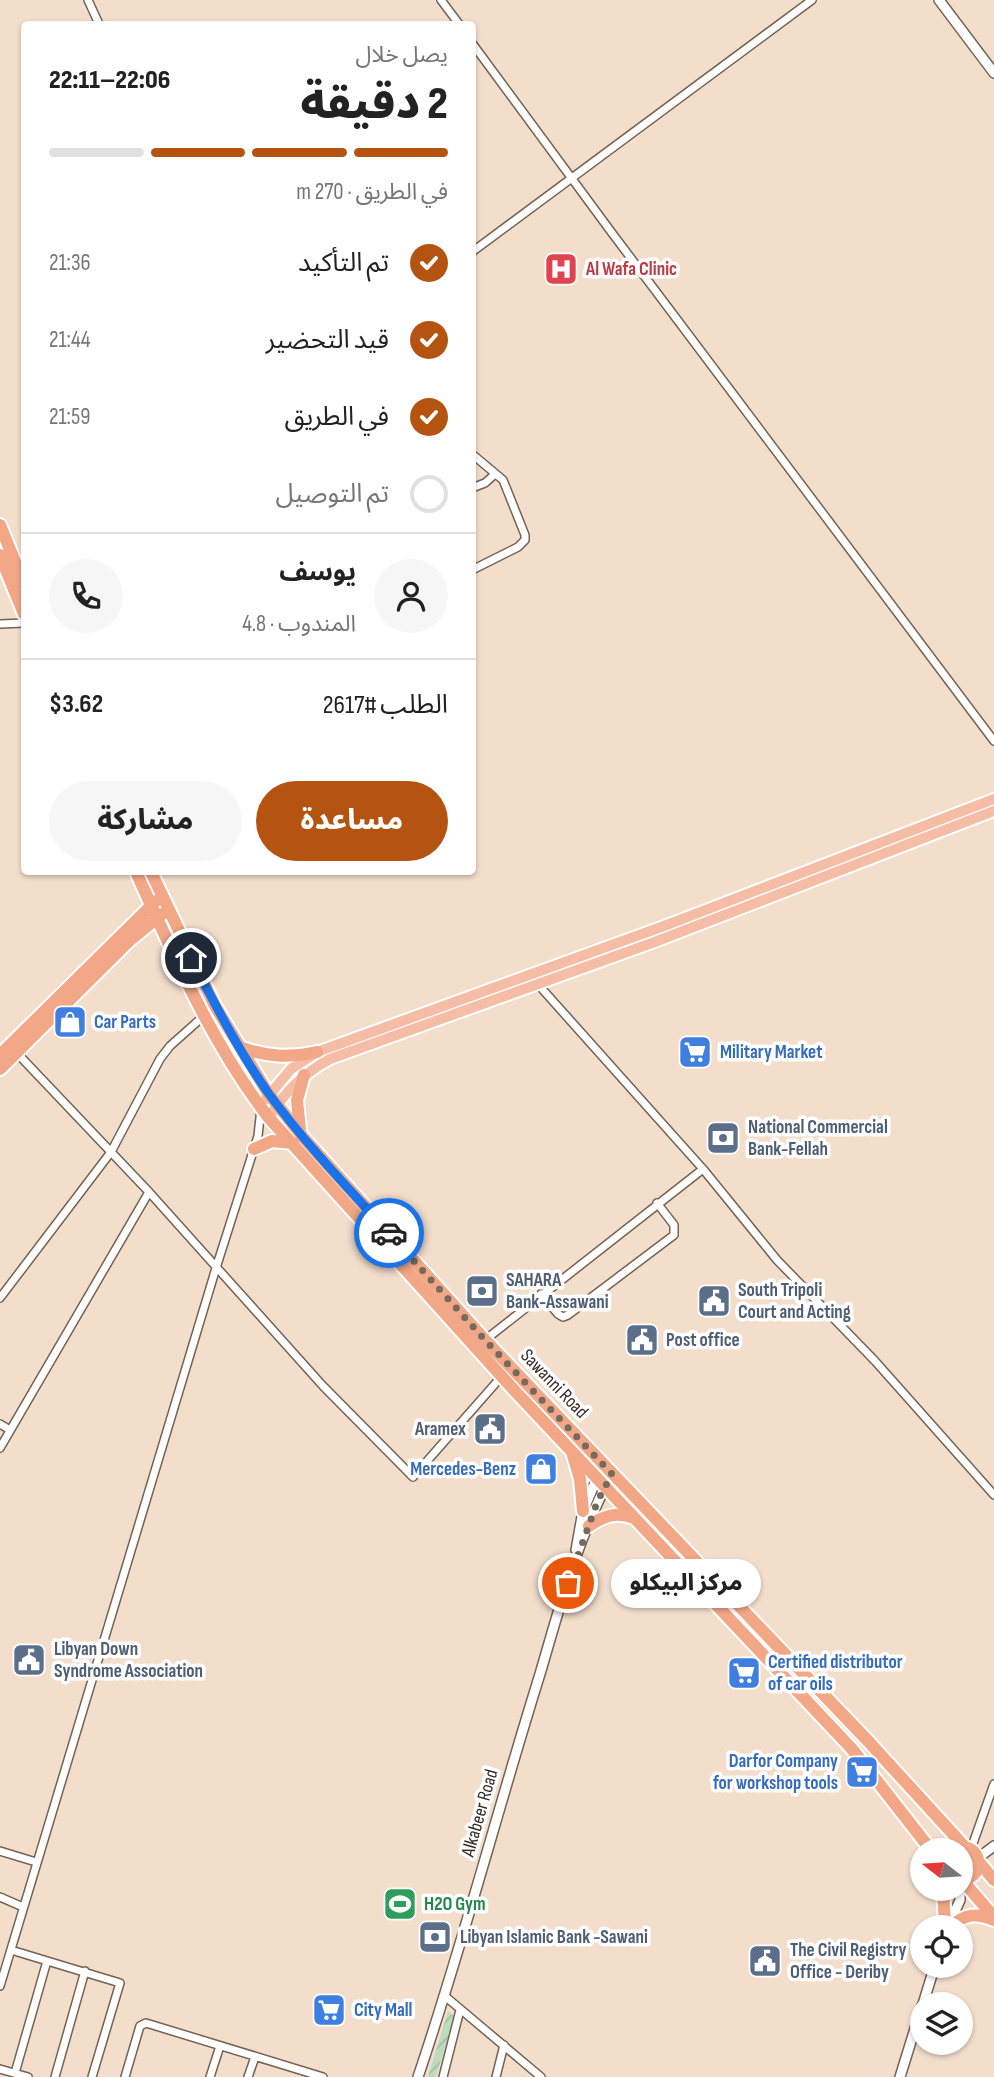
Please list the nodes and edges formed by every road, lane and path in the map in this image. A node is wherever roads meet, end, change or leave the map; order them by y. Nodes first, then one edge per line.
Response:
1 (89, 0) edge
2 (441, 0) edge
3 (812, 0) edge
4 (939, 0) edge
5 (98, 21) edge
6 (457, 21) edge
7 (476, 48) edge
8 (994, 73) edge
9 (572, 177) junction
10 (476, 250) edge
11 (476, 457) edge
12 (495, 474) junction
13 (476, 486) edge
14 (0, 525) edge
15 (0, 555) edge
16 (476, 568) edge
17 (21, 577) edge
18 (21, 607) edge
19 (21, 623) edge
20 (0, 624) edge
21 (994, 741) edge
22 (994, 799) edge
23 (994, 811) edge
24 (138, 875) edge
25 (152, 875) edge
26 (159, 907) junction
27 (528, 975) junction
28 (538, 985) junction
29 (215, 1006) junction
30 (203, 1016) junction
31 (240, 1047) junction
32 (9, 1051) edge
33 (317, 1052) junction
34 (0, 1069) edge
35 (304, 1075) junction
36 (268, 1093) junction
37 (277, 1104) junction
38 (265, 1113) junction
39 (258, 1136) junction
40 (298, 1140) junction
41 (254, 1149) junction
42 (111, 1152) junction
43 (703, 1169) junction
44 (149, 1192) junction
45 (657, 1203) junction
46 (216, 1268) junction
47 (541, 1294) junction
48 (0, 1297) edge
49 (485, 1340) junction
50 (502, 1376) junction
51 (0, 1424) edge
52 (9, 1430) junction
53 (0, 1448) edge
54 (570, 1448) junction
55 (607, 1469) junction
56 (600, 1482) junction
57 (994, 1495) edge
58 (583, 1511) junction
59 (638, 1519) junction
60 (589, 1526) junction
61 (575, 1558) junction
62 (994, 1784) edge
63 (922, 1838) edge
64 (955, 1838) edge
65 (973, 1840) edge
66 (994, 1846) edge
67 (0, 1851) edge
68 (973, 1852) edge
69 (973, 1858) edge
70 (36, 1862) junction
71 (973, 1862) edge
72 (973, 1876) edge
73 (994, 1880) edge
74 (973, 1896) edge
75 (0, 1897) edge
76 (23, 1907) junction
77 (973, 1915) edge
78 (994, 1919) edge
79 (11, 1950) junction
80 (47, 1961) junction
81 (85, 1972) junction
82 (0, 1986) edge
83 (446, 1997) junction
84 (460, 2010) junction
85 (504, 2045) junction
86 (220, 2046) junction
87 (910, 2046) edge
88 (254, 2057) junction
89 (0, 2069) edge
90 (15, 2073) junction
91 (28, 2077) edge
92 (54, 2077) edge
93 (92, 2077) edge
94 (125, 2077) edge
95 (210, 2077) edge
96 (248, 2077) edge
97 (323, 2077) edge
98 (418, 2077) edge
99 (443, 2077) edge
100 (496, 2077) edge
101 (541, 2077) edge
102 (900, 2077) edge

1 - 5 street
2 - 6 street
3 - 9 street
4 - 8 street
7 - 9 street
9 - 10 street
9 - 21 street
11 - 12 street
12 - 13 street
12 - 16 street
14 - 17 highway
15 - 18 highway
19 - 20 street
22 - 27 main road
23 - 28 main road
24 - 26 highway
25 - 26 highway
26 - 29 highway, Sawanni Road
26 - 30 highway, Sawanni Road
26 - 32 highway
27 - 28 street
27 - 33 main road
28 - 35 main road
28 - 43 street
29 - 30 street
29 - 31 highway, Sawanni Road
30 - 38 highway, Sawanni Road
30 - 42 street
31 - 33 highway
31 - 36 highway, Sawanni Road
32 - 34 highway
32 - 42 street
33 - 36 main road
35 - 37 main road
35 - 40 highway
36 - 37 highway, Sawanni Road
36 - 38 main road
37 - 38 main road
37 - 40 highway, Sawanni Road
38 - 39 street
38 - 39 street
38 - 40 highway, Sawanni Road
39 - 41 street
40 - 41 highway
40 - 49 highway, Sawanni Road
40 - 50 highway, Sawanni Road
41 - 46 street
42 - 44 street
42 - 48 street
43 - 45 street
43 - 57 street
44 - 46 street
44 - 52 street
45 - 47 street
45 - 47 street
46 - 50 street
46 - 70 street
47 - 49 street
49 - 55 highway, Sawanni Road
50 - 54 highway, Sawanni Road
51 - 52 street
52 - 53 street
54 - 56 highway, Sawanni Road
54 - 58 highway
55 - 56 street, Alkabeer Road
55 - 64 highway, Sawanni Road
56 - 58 street, Alkabeer Road
56 - 59 highway, Sawanni Road
56 - 60 street, Alkabeer Road
58 - 61 street, Alkabeer Road
59 - 60 highway
59 - 63 highway, Sawanni Road
60 - 61 street, Alkabeer Road
61 - 83 street, Alkabeer Road
62 - 65 street
66 - 68 street
67 - 70 street
69 - 73 highway, Sawanni Road
70 - 76 street
71 - 72 highway
74 - 78 highway
75 - 76 street
76 - 79 street
77 - 78 highway
79 - 80 street
79 - 82 street
80 - 81 street
80 - 90 street
81 - 92 street
81 - 93 street
83 - 84 street
83 - 98 street, Alkabeer Road
84 - 85 street
84 - 99 street
85 - 100 street
85 - 101 street
86 - 88 street
86 - 94 street
86 - 95 street
87 - 102 street
88 - 96 street
88 - 97 street
89 - 90 street
90 - 91 street

